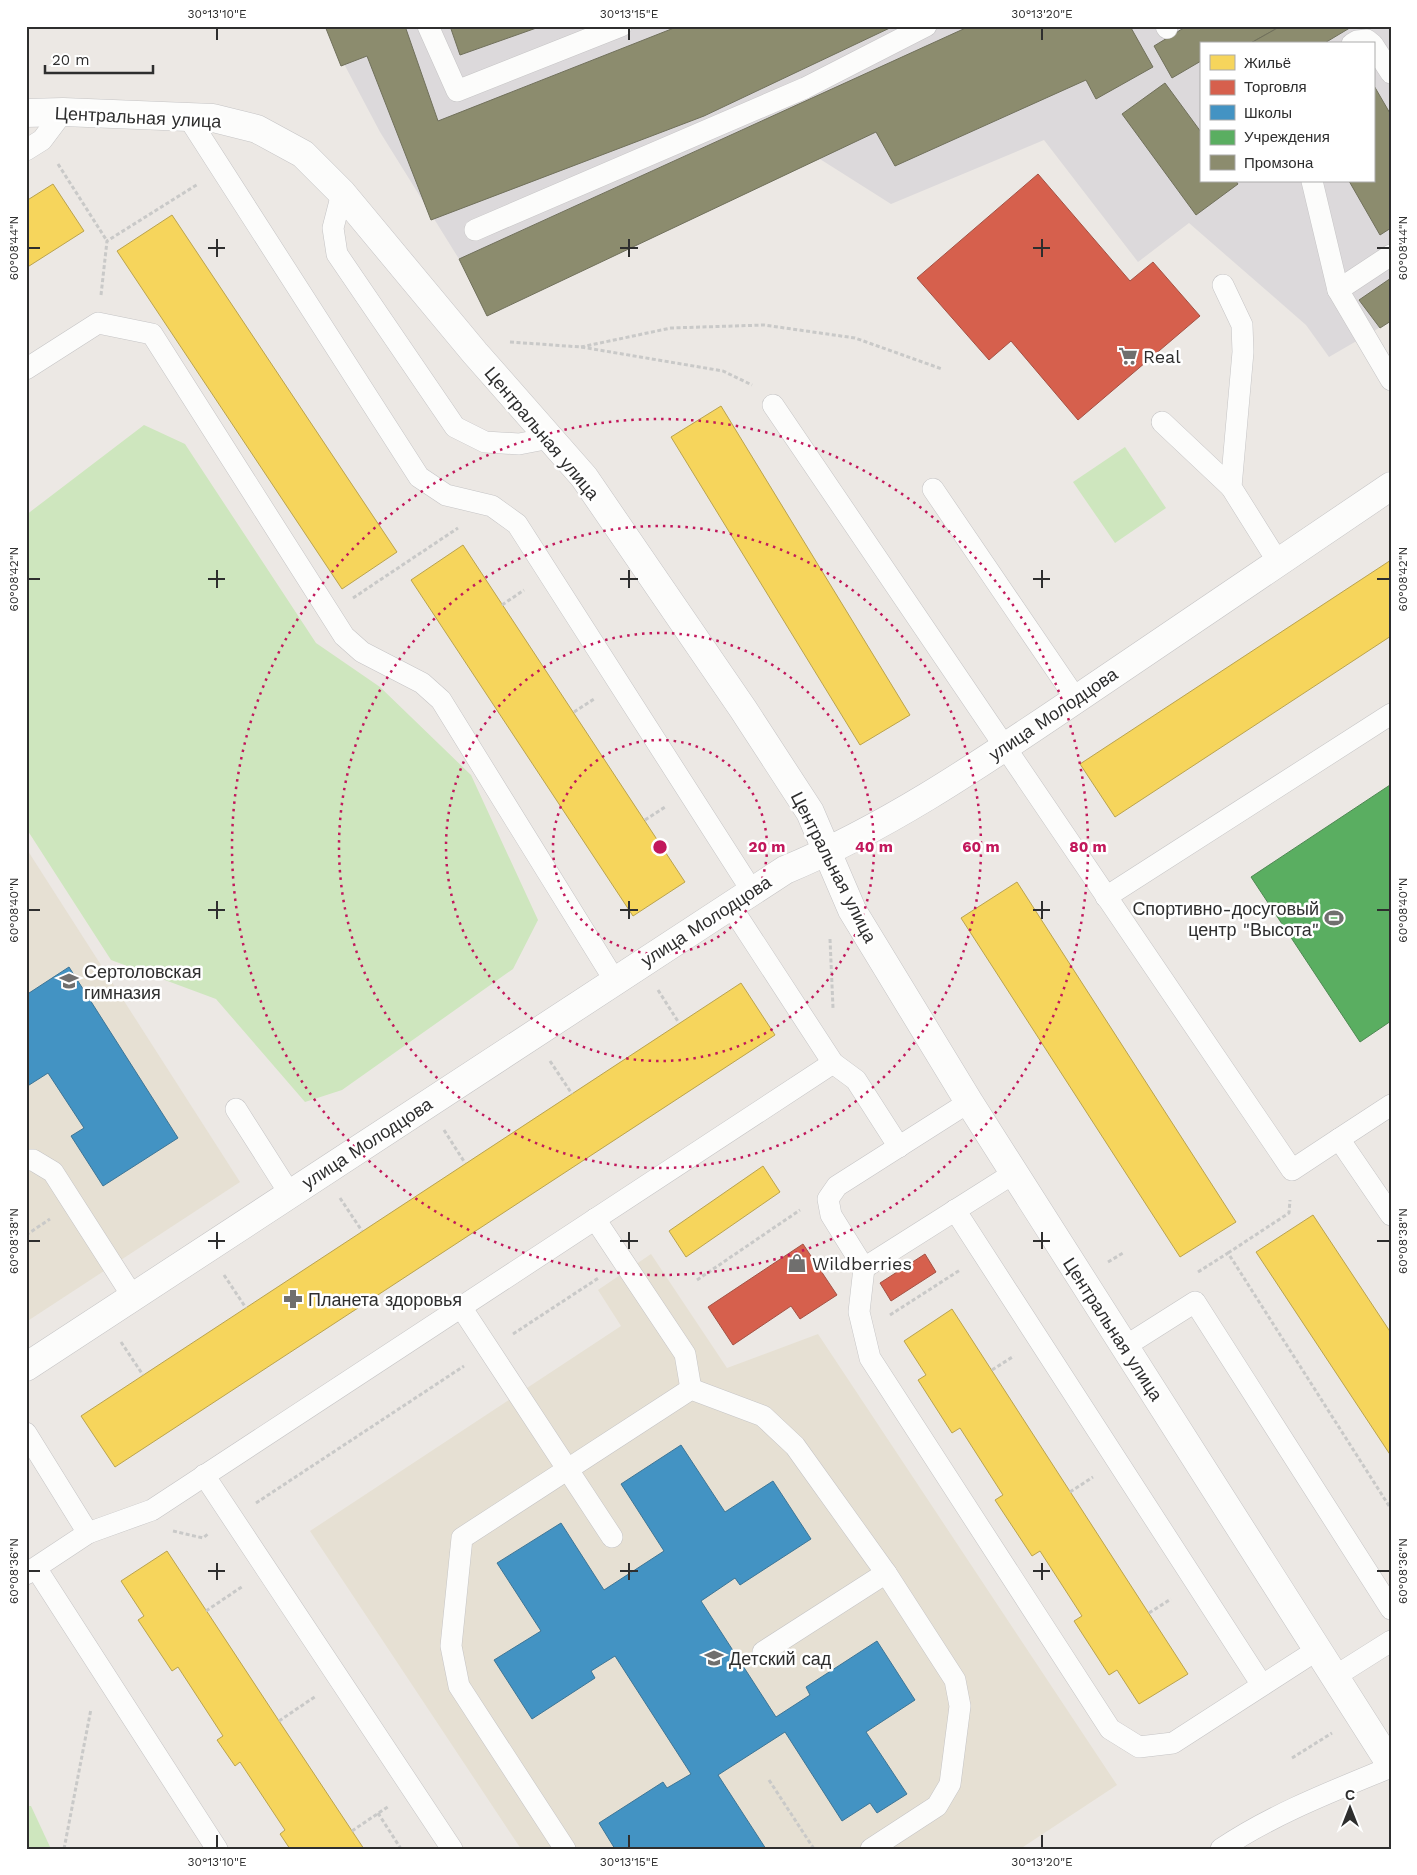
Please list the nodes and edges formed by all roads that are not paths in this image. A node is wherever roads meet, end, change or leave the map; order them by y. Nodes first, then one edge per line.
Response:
1 (428, 26) edge
2 (621, 26) edge
3 (926, 26) edge
4 (1355, 42) edge
5 (1370, 42) edge
6 (1374, 46) edge
7 (1391, 73) edge
8 (63, 112) junction
9 (26, 113) edge
10 (188, 117) junction
11 (34, 145) edge
12 (1312, 182) edge
13 (342, 192) junction
14 (475, 230) dead end
15 (1391, 255) edge
16 (1223, 285) dead end
17 (1338, 290) junction
18 (26, 369) edge
19 (1391, 380) edge
20 (773, 405) road end
21 (1162, 422) dead end
22 (550, 438) junction
23 (1391, 486) edge
24 (1231, 487) junction
25 (933, 489) dead end
26 (1278, 562) junction
27 (1076, 699) junction
28 (1391, 714) edge
29 (1005, 747) junction
30 (827, 852) junction
31 (1106, 897) junction
32 (741, 898) junction
33 (615, 981) junction
34 (833, 1063) junction
35 (969, 1102) junction
36 (1391, 1105) edge
37 (236, 1109) dead end
38 (1339, 1139) junction
39 (899, 1146) junction
40 (26, 1160) edge
41 (1014, 1173) junction
42 (290, 1194) junction
43 (1388, 1204) edge
44 (955, 1210) junction
45 (596, 1218) junction
46 (864, 1268) junction
47 (133, 1297) junction
48 (461, 1307) junction
49 (1124, 1347) junction
50 (26, 1367) edge
51 (691, 1389) junction
52 (26, 1433) edge
53 (568, 1470) junction
54 (204, 1475) junction
55 (88, 1533) junction
56 (612, 1536) dead end
57 (31, 1571) edge
58 (886, 1573) junction
59 (1391, 1609) edge
60 (1391, 1641) edge
61 (1317, 1650) junction
62 (763, 1652) dead end
63 (1334, 1677) junction
64 (1262, 1685) junction
65 (1387, 1753) edge
66 (218, 1849) edge
67 (452, 1849) edge
68 (565, 1849) edge
69 (871, 1849) edge
70 (1221, 1849) edge

1 - 2 lane
3 - 14 lane
4 - 5 lane
6 - 7 lane
8 - 9 street, Центральная улица
8 - 10 street, Центральная улица
8 - 11 lane
10 - 13 street, Центральная улица
10 - 32 lane
12 - 17 lane
13 - 22 street, Центральная улица
13 - 22 lane
15 - 17 lane
16 - 24 lane
17 - 19 lane
18 - 33 lane
20 - 29 lane
21 - 24 lane
22 - 30 street, Центральная улица
23 - 26 street, улица Молодцова
24 - 26 lane
25 - 27 lane
26 - 27 street, улица Молодцова
27 - 29 street, улица Молодцова
28 - 31 lane
29 - 30 street, улица Молодцова
29 - 31 lane
30 - 32 street, улица Молодцова
30 - 35 street, Центральная улица
31 - 38 lane
32 - 33 street, улица Молодцова
32 - 34 lane
33 - 42 street, улица Молодцова
34 - 39 lane
34 - 45 lane
35 - 39 lane
35 - 41 street, Центральная улица
36 - 38 lane
37 - 42 lane
38 - 43 lane
39 - 46 lane
40 - 47 lane
41 - 44 lane
41 - 49 street, Центральная улица
42 - 47 street, улица Молодцова
44 - 46 lane
44 - 64 lane
45 - 48 lane
45 - 51 lane
46 - 64 lane
47 - 50 street, улица Молодцова
48 - 53 lane
48 - 54 lane
49 - 59 lane
49 - 61 street, Центральная улица
51 - 53 lane
51 - 58 lane
52 - 55 lane
53 - 56 lane
53 - 68 lane
54 - 55 lane
54 - 67 lane
55 - 57 lane
57 - 66 lane
58 - 62 lane
58 - 69 lane
60 - 63 lane
61 - 63 street, Центральная улица
61 - 64 lane
63 - 65 street, Центральная улица
65 - 70 lane

